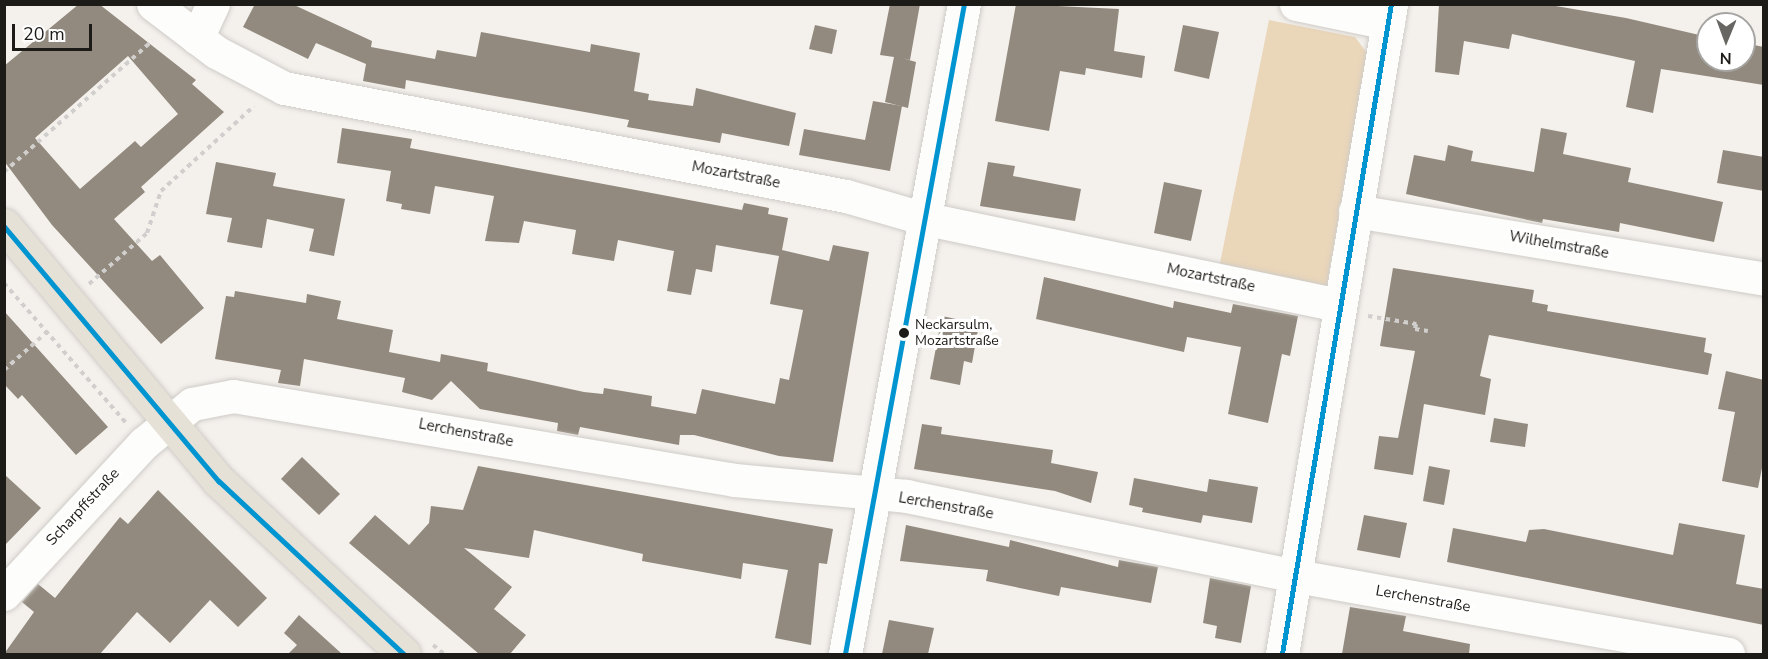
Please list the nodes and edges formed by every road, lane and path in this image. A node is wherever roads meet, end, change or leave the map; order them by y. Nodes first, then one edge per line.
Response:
1 (213, 4) edge
2 (964, 4) edge
3 (1296, 4) edge
4 (1390, 14) edge
5 (175, 21) edge
6 (276, 85) junction
7 (4, 172) edge
8 (1355, 211) junction
9 (922, 218) junction
10 (4, 225) edge
11 (1764, 279) edge
12 (83, 289) dead end
13 (1338, 308) junction
14 (1428, 331) dead end
15 (47, 332) dead end
16 (4, 370) edge
17 (167, 424) junction
18 (874, 495) junction
19 (1296, 576) junction
20 (4, 594) edge
21 (404, 654) edge
22 (845, 654) edge
23 (1282, 654) edge
24 (1728, 654) edge

1 - 5 street
2 - 9 street
3 - 4 street
4 - 8 street
5 - 6 street, Mozartstraße
5 - 7 path
6 - 9 street, Mozartstraße
6 - 12 path
8 - 11 street, Wilhelmstraße
8 - 13 street
9 - 13 street, Mozartstraße
9 - 18 street
10 - 17 main road
13 - 14 path
13 - 19 street
15 - 16 path
17 - 18 street, Lerchenstraße
17 - 20 street, Scharpffstraße
17 - 21 main road
18 - 19 street, Lerchenstraße
18 - 22 street
19 - 23 street
19 - 24 street, Lerchenstraße

